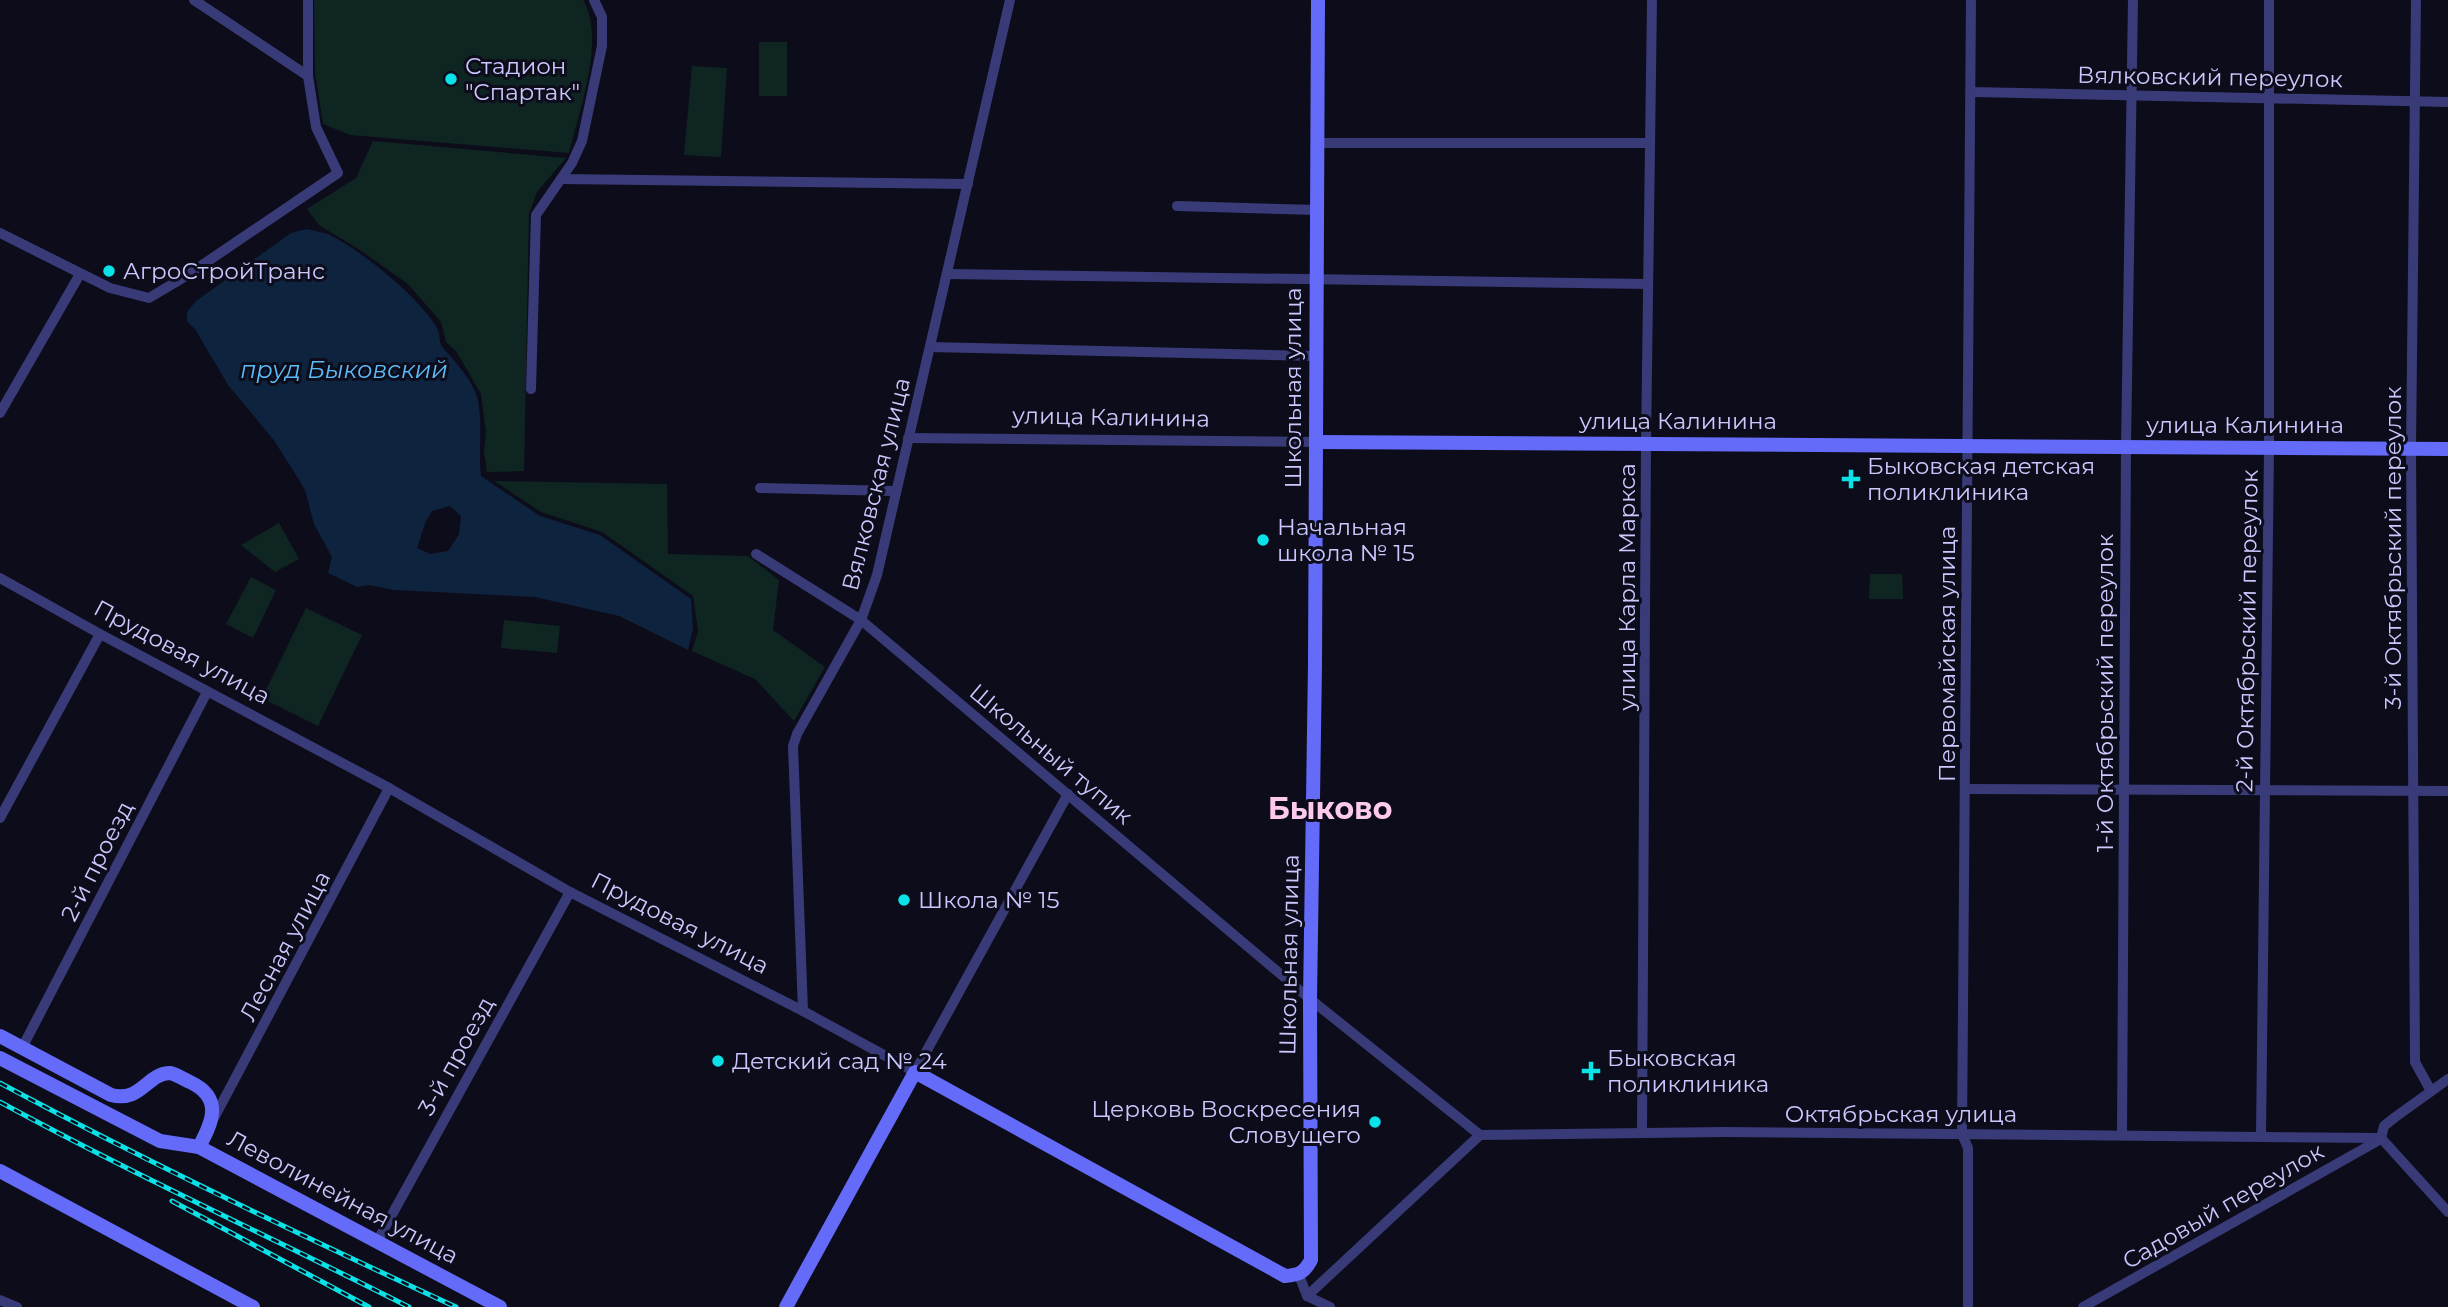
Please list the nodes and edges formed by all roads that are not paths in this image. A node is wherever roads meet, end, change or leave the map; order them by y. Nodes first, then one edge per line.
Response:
1 (194, 0) edge
2 (308, 0) edge
3 (594, 0) edge
4 (1010, 0) edge
5 (1318, 0) edge
6 (1652, 0) edge
7 (1971, 0) edge
8 (2133, 0) edge
9 (2269, 0) edge
10 (2416, 0) edge
11 (308, 76) junction
12 (1970, 92) junction
13 (2130, 95) junction
14 (2269, 97) junction
15 (2414, 100) junction
16 (2448, 102) edge
17 (1317, 143) junction
18 (1650, 143) junction
19 (561, 179) junction
20 (968, 184) junction
21 (1177, 206) dead end
22 (1317, 210) junction
23 (0, 233) edge
24 (80, 274) junction
25 (948, 274) junction
26 (1317, 279) junction
27 (1648, 284) junction
28 (930, 347) junction
29 (1316, 356) junction
30 (531, 389) dead end
31 (3, 401) edge
32 (0, 413) edge
33 (908, 438) junction
34 (1316, 442) junction
35 (1646, 443) junction
36 (1968, 445) junction
37 (2126, 446) junction
38 (2269, 448) junction
39 (2412, 449) junction
40 (2448, 449) edge
41 (761, 488) dead end
42 (896, 491) junction
43 (757, 554) dead end
44 (0, 578) edge
45 (861, 620) junction
46 (100, 634) junction
47 (207, 692) junction
48 (389, 788) junction
49 (1965, 789) junction
50 (2124, 789) junction
51 (2448, 790) edge
52 (2265, 791) junction
53 (2413, 791) junction
54 (1068, 794) junction
55 (0, 818) edge
56 (570, 892) junction
57 (1310, 999) junction
58 (803, 1011) junction
59 (0, 1036) edge
60 (22, 1048) junction
61 (0, 1058) edge
62 (915, 1072) junction
63 (2448, 1079) edge
64 (2431, 1091) junction
65 (213, 1121) junction
66 (1642, 1132) junction
67 (1962, 1134) junction
68 (2122, 1134) junction
69 (1480, 1135) junction
70 (2260, 1135) junction
71 (2381, 1138) junction
72 (199, 1147) junction
73 (0, 1171) edge
74 (2448, 1212) edge
75 (378, 1241) junction
76 (1299, 1275) junction
77 (1307, 1296) junction
78 (0, 1300) edge
79 (18, 1307) edge
80 (253, 1307) edge
81 (500, 1307) edge
82 (786, 1307) edge
83 (1330, 1307) edge
84 (1968, 1307) edge
85 (2083, 1307) edge

1 - 11 street
2 - 11 street
3 - 19 street
4 - 20 street, Вялковская улица
5 - 17 main road, Школьная улица
6 - 18 street, улица Карла Маркса
7 - 12 street, Первомайская улица
8 - 13 street, 1-й Октябрьский переулок
9 - 14 street, 2-й Октябрьский переулок
10 - 15 street, 3-й Октябрьский переулок
11 - 24 street
12 - 13 street, Вялковский переулок
12 - 36 street, Первомайская улица
13 - 14 street, Вялковский переулок
13 - 37 street, 1-й Октябрьский переулок
14 - 15 street, Вялковский переулок
14 - 38 street, 2-й Октябрьский переулок
15 - 16 street, Вялковский переулок
15 - 39 street, 3-й Октябрьский переулок
17 - 18 street
17 - 22 main road, Школьная улица
18 - 27 street, улица Карла Маркса
19 - 20 street
19 - 30 street
20 - 25 street, Вялковская улица
21 - 22 street
22 - 26 main road, Школьная улица
23 - 24 street
24 - 31 street
25 - 26 street
25 - 28 street, Вялковская улица
26 - 27 street
26 - 29 main road, Школьная улица
27 - 35 street, улица Карла Маркса
28 - 29 street
28 - 33 street, Вялковская улица
29 - 34 main road, Школьная улица
31 - 32 street
33 - 34 street, улица Калинина
33 - 42 street, Вялковская улица
34 - 35 main road, улица Калинина
34 - 57 main road, Школьная улица
35 - 36 main road, улица Калинина
35 - 66 street, улица Карла Маркса
36 - 37 main road, улица Калинина
36 - 49 street, Первомайская улица
37 - 38 main road, улица Калинина
37 - 50 street, 1-й Октябрьский переулок
38 - 39 main road, улица Калинина
38 - 52 street, 2-й Октябрьский переулок
39 - 40 main road, улица Калинина
39 - 53 street, 3-й Октябрьский переулок
41 - 42 street
42 - 45 street, Вялковская улица
43 - 45 street, Школьный тупик
44 - 46 street, Прудовая улица
45 - 54 street, Школьный тупик
45 - 58 street, Вялковская улица
46 - 47 street, Прудовая улица
46 - 55 street
47 - 48 street, Прудовая улица
47 - 60 street, 2-й проезд
48 - 56 street, Прудовая улица
48 - 65 street, Лесная улица
49 - 50 street
49 - 67 street, Первомайская улица
50 - 52 street
50 - 68 street, 1-й Октябрьский переулок
51 - 53 street
52 - 53 street
52 - 70 street, 2-й Октябрьский переулок
53 - 64 street, 3-й Октябрьский переулок
54 - 57 street, Школьный тупик
54 - 62 street
56 - 58 street, Прудовая улица
56 - 75 street, 3-й проезд
57 - 69 street, Школьный тупик
57 - 76 main road, Школьная улица
58 - 62 street, Прудовая улица
59 - 60 main road, Леволинейная улица
60 - 65 main road, Леволинейная улица
61 - 72 main road
62 - 76 main road, Прудовая улица
62 - 82 main road
63 - 64 street
64 - 71 street
65 - 72 main road, Леволинейная улица
66 - 67 street, Октябрьская улица
66 - 69 street, Октябрьская улица
67 - 68 street, Октябрьская улица
67 - 84 street, Первомайская улица
68 - 70 street, Октябрьская улица
69 - 77 street
70 - 71 street, Октябрьская улица
71 - 74 street
71 - 85 street, Садовый переулок
72 - 75 main road, Леволинейная улица
73 - 80 main road
75 - 81 main road, Леволинейная улица
76 - 77 street
77 - 83 street
78 - 79 street

